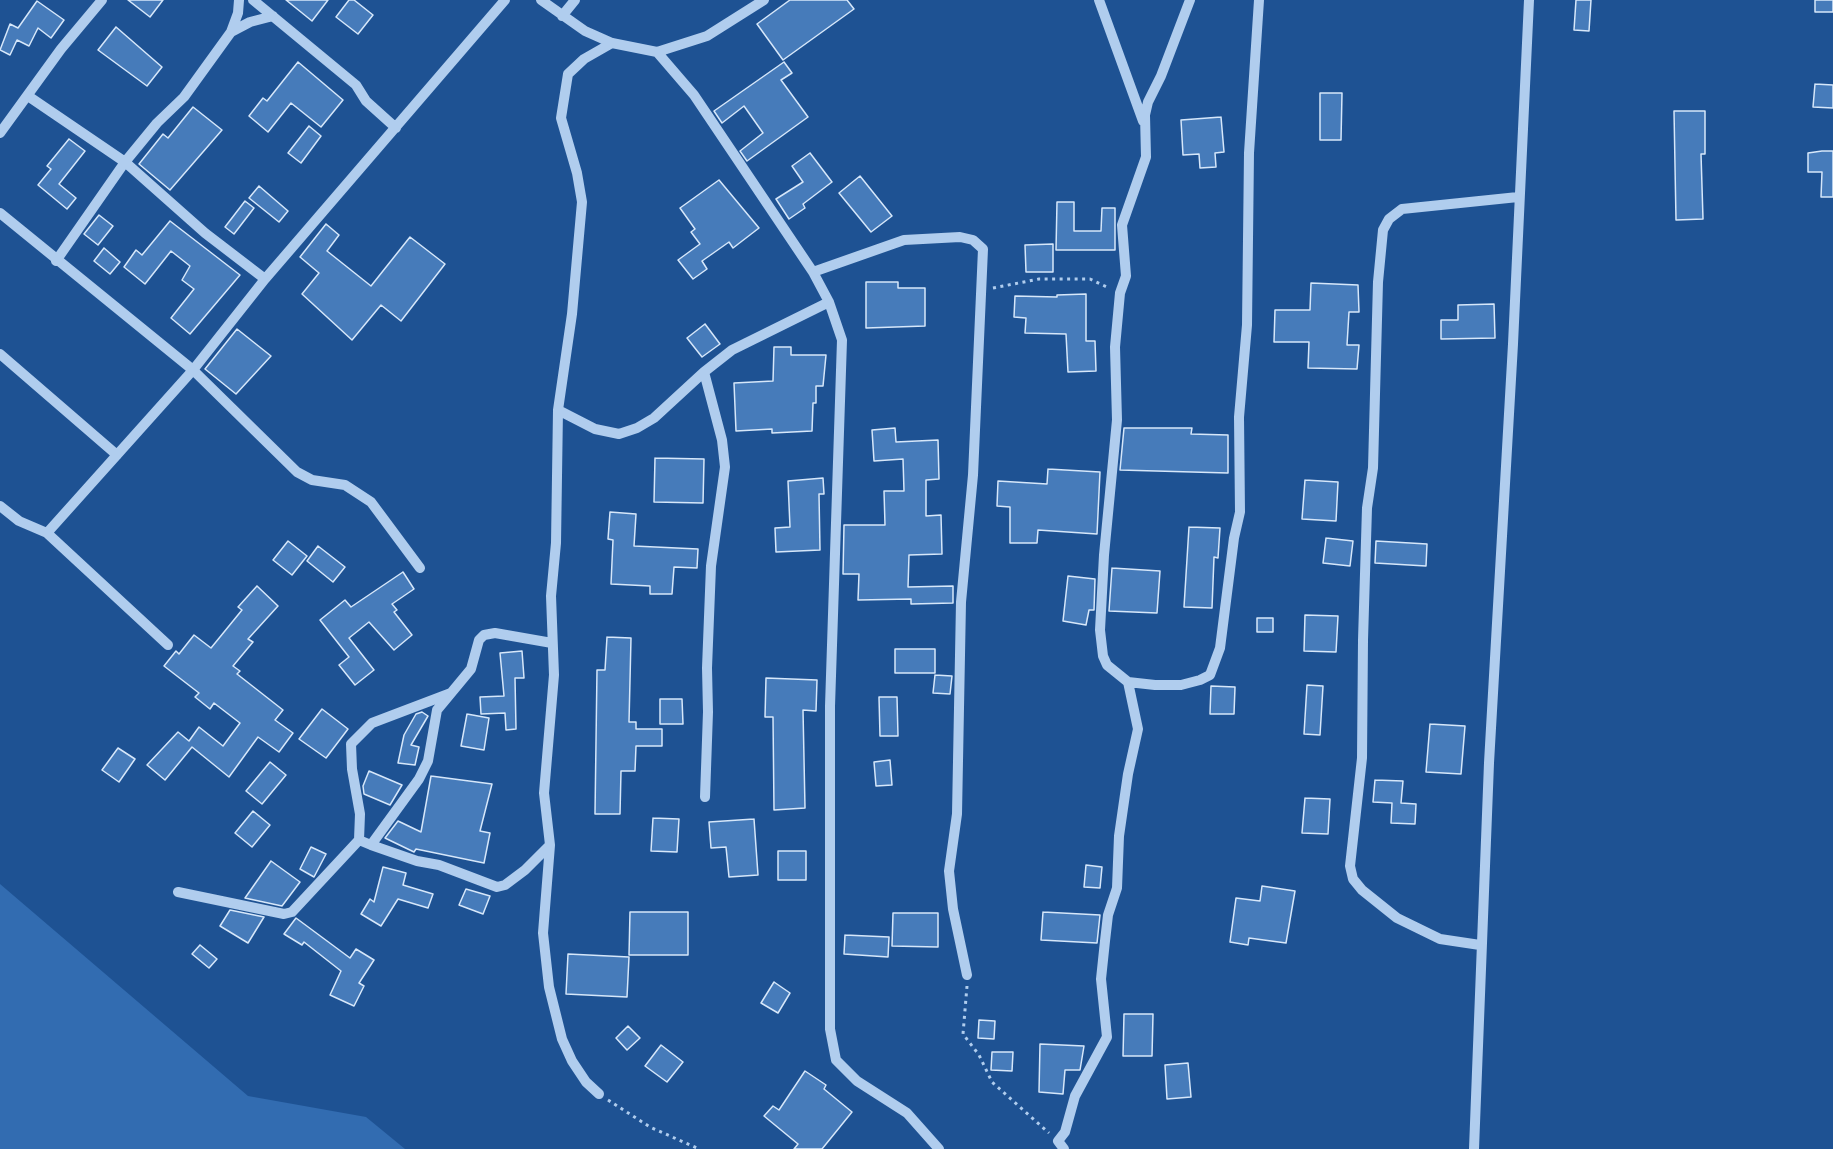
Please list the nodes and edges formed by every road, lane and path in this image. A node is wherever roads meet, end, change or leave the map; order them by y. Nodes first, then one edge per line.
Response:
1 (102, 0) edge
2 (239, 0) edge
3 (253, 0) edge
4 (505, 0) edge
5 (541, 0) edge
6 (575, 0) edge
7 (764, 0) edge
8 (1099, 0) edge
9 (1190, 0) edge
10 (1259, 0) edge
11 (1529, 0) edge
12 (273, 16) junction
13 (562, 16) junction
14 (231, 32) junction
15 (612, 43) junction
16 (657, 52) junction
17 (28, 96) junction
18 (396, 128) junction
19 (1146, 130) junction
20 (0, 133) edge
21 (125, 162) junction
22 (1518, 197) junction
23 (0, 213) edge
24 (56, 261) junction
25 (813, 272) junction
26 (266, 279) junction
27 (997, 287) dead end
28 (1120, 293) junction
29 (828, 302) junction
30 (0, 354) edge
31 (193, 370) junction
32 (704, 372) junction
33 (558, 410) junction
34 (117, 455) junction
35 (0, 506) edge
36 (47, 533) junction
37 (420, 567) dead end
38 (552, 643) junction
39 (168, 645) dead end
40 (1128, 682) junction
41 (451, 693) junction
42 (705, 797) dead end
43 (358, 840) junction
44 (371, 845) junction
45 (550, 845) junction
46 (178, 892) dead end
47 (1480, 945) junction
48 (967, 975) joint
49 (599, 1094) joint
50 (1061, 1145) edge
51 (699, 1149) edge
52 (939, 1149) edge
53 (1474, 1149) edge

1 - 17 street
2 - 14 street
3 - 12 street
4 - 18 street
5 - 13 street
6 - 13 street
7 - 16 street
8 - 19 street
9 - 19 street
10 - 40 street
11 - 22 street
12 - 14 street
12 - 18 street
13 - 15 street
14 - 21 street
15 - 16 street
15 - 33 street
16 - 25 street
17 - 20 street
17 - 21 street
18 - 26 street
19 - 28 street
21 - 24 street
21 - 26 street
22 - 47 street
22 - 47 street
23 - 24 street
24 - 31 street
25 - 29 street
25 - 48 street
26 - 31 street
27 - 28 path
28 - 40 street
29 - 32 street
29 - 52 street
30 - 34 street
31 - 34 street
31 - 37 street
32 - 33 street
32 - 42 street
33 - 38 street
34 - 36 street
35 - 36 street
36 - 39 street
38 - 41 street
38 - 45 street
40 - 50 street
41 - 43 street
41 - 44 street
43 - 44 street
43 - 46 street
44 - 45 street
45 - 49 street
47 - 53 street
48 - 50 path
49 - 51 path

